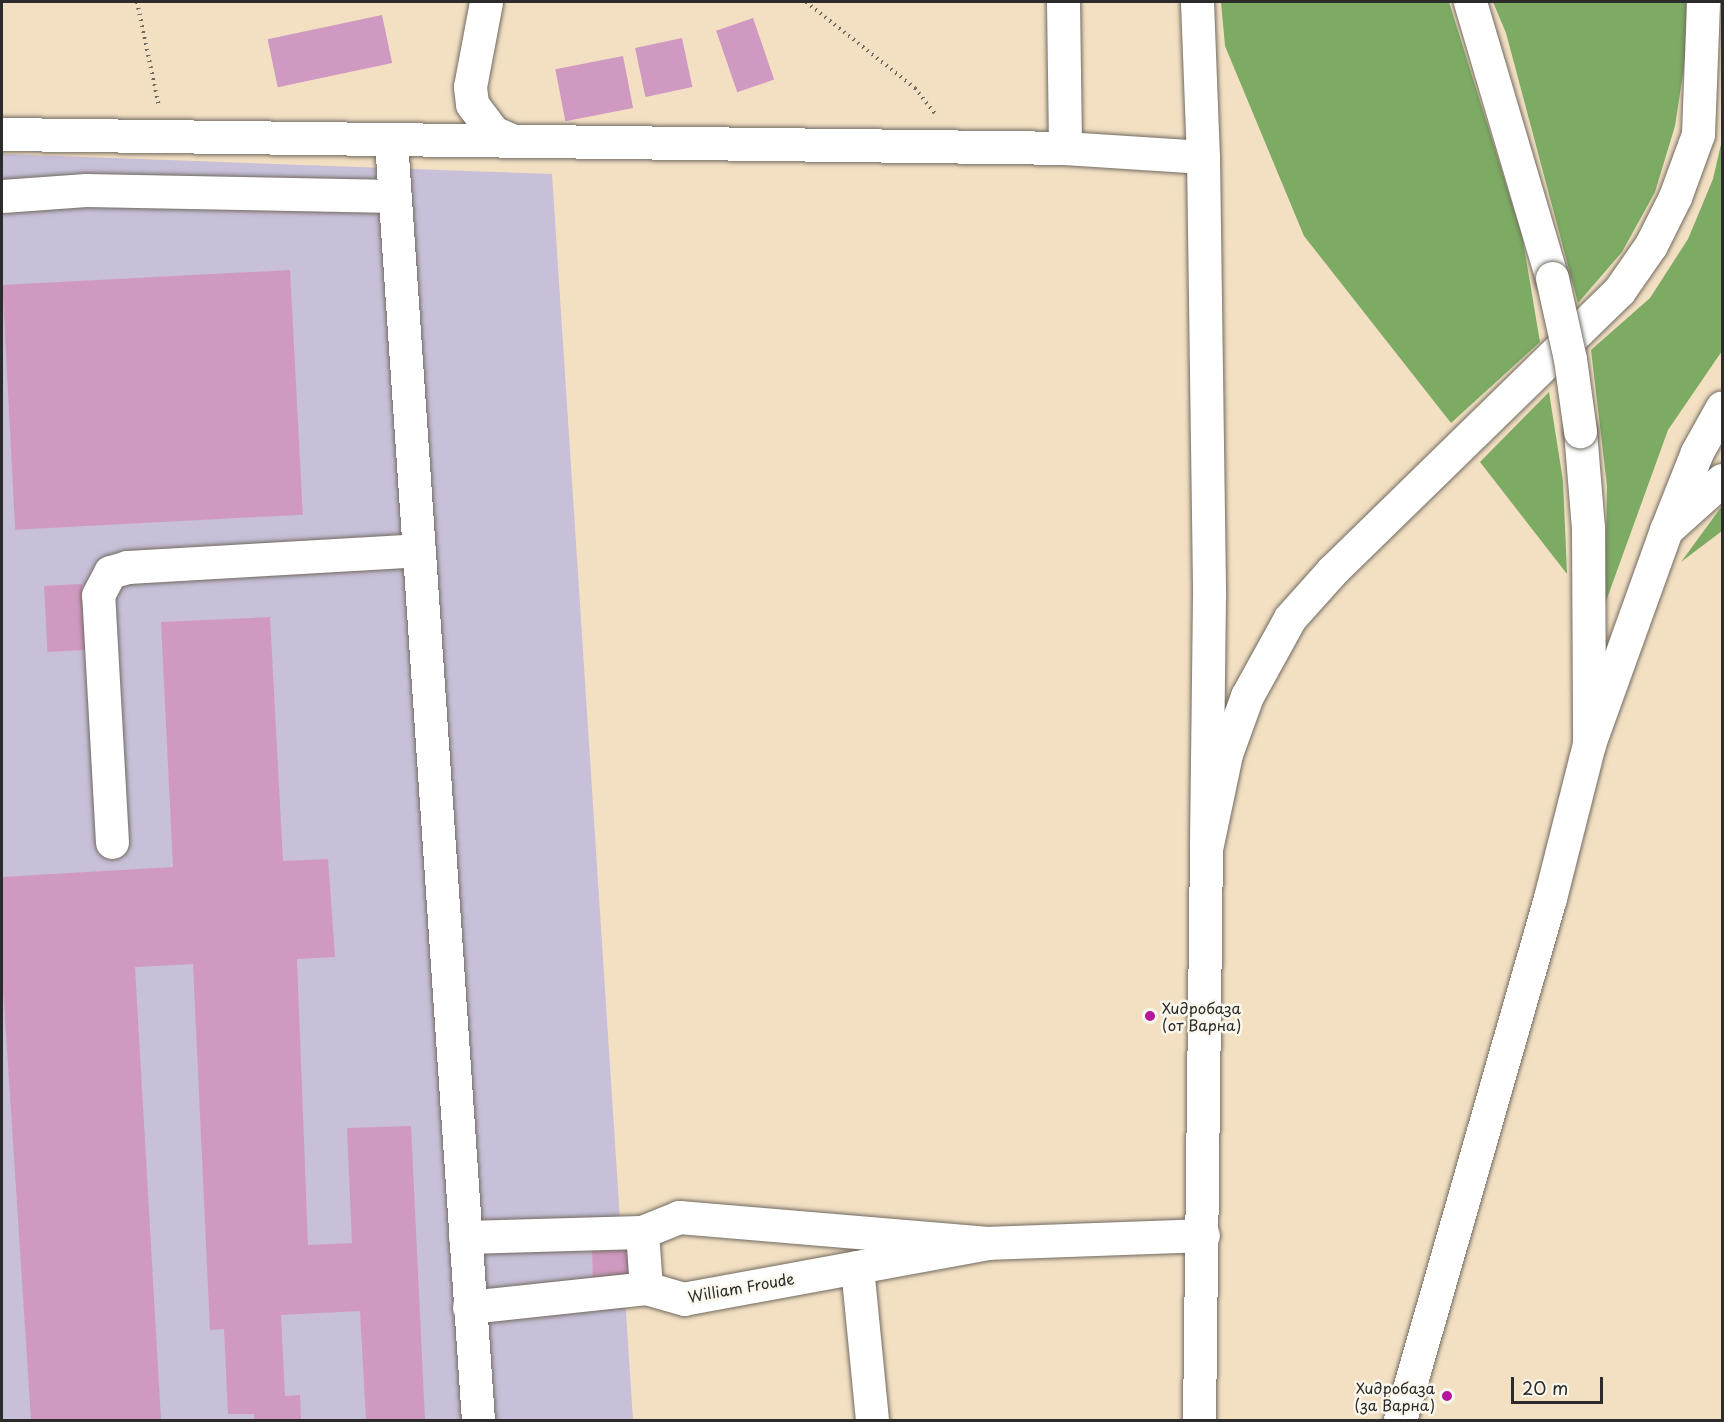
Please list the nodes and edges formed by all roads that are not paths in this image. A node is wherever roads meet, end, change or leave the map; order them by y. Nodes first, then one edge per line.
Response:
1 (486, 2) edge
2 (1063, 2) edge
3 (1197, 2) edge
4 (1470, 2) edge
5 (1703, 2) edge
6 (2, 134) edge
7 (391, 141) junction
8 (513, 141) junction
9 (1065, 148) junction
10 (1203, 157) junction
11 (2, 196) edge
12 (395, 196) junction
13 (1722, 407) edge
14 (1722, 480) edge
15 (1666, 530) junction
16 (419, 550) junction
17 (1589, 744) junction
18 (112, 842) dead end
19 (1206, 849) junction
20 (642, 1232) junction
21 (1203, 1235) junction
22 (465, 1237) junction
23 (988, 1243) junction
24 (857, 1267) junction
25 (646, 1288) junction
26 (469, 1307) junction
27 (478, 1420) edge
28 (872, 1420) edge
29 (1199, 1420) edge
30 (1401, 1420) edge

1 - 8 main road
2 - 9 main road
3 - 10 main road
4 - 17 main road, bridge
5 - 19 main road
6 - 7 main road
7 - 8 main road
7 - 12 main road
8 - 9 main road
9 - 10 main road
10 - 19 main road
11 - 12 main road
12 - 16 main road
13 - 15 main road
14 - 15 main road
15 - 17 main road
16 - 18 main road
16 - 22 main road
17 - 30 main road
19 - 21 main road
20 - 22 main road
20 - 23 main road, William Froude
20 - 25 main road
21 - 23 main road, William Froude
21 - 29 main road
22 - 26 main road
23 - 24 main road, William Froude
24 - 25 main road, William Froude
24 - 28 main road
25 - 26 main road
26 - 27 main road

